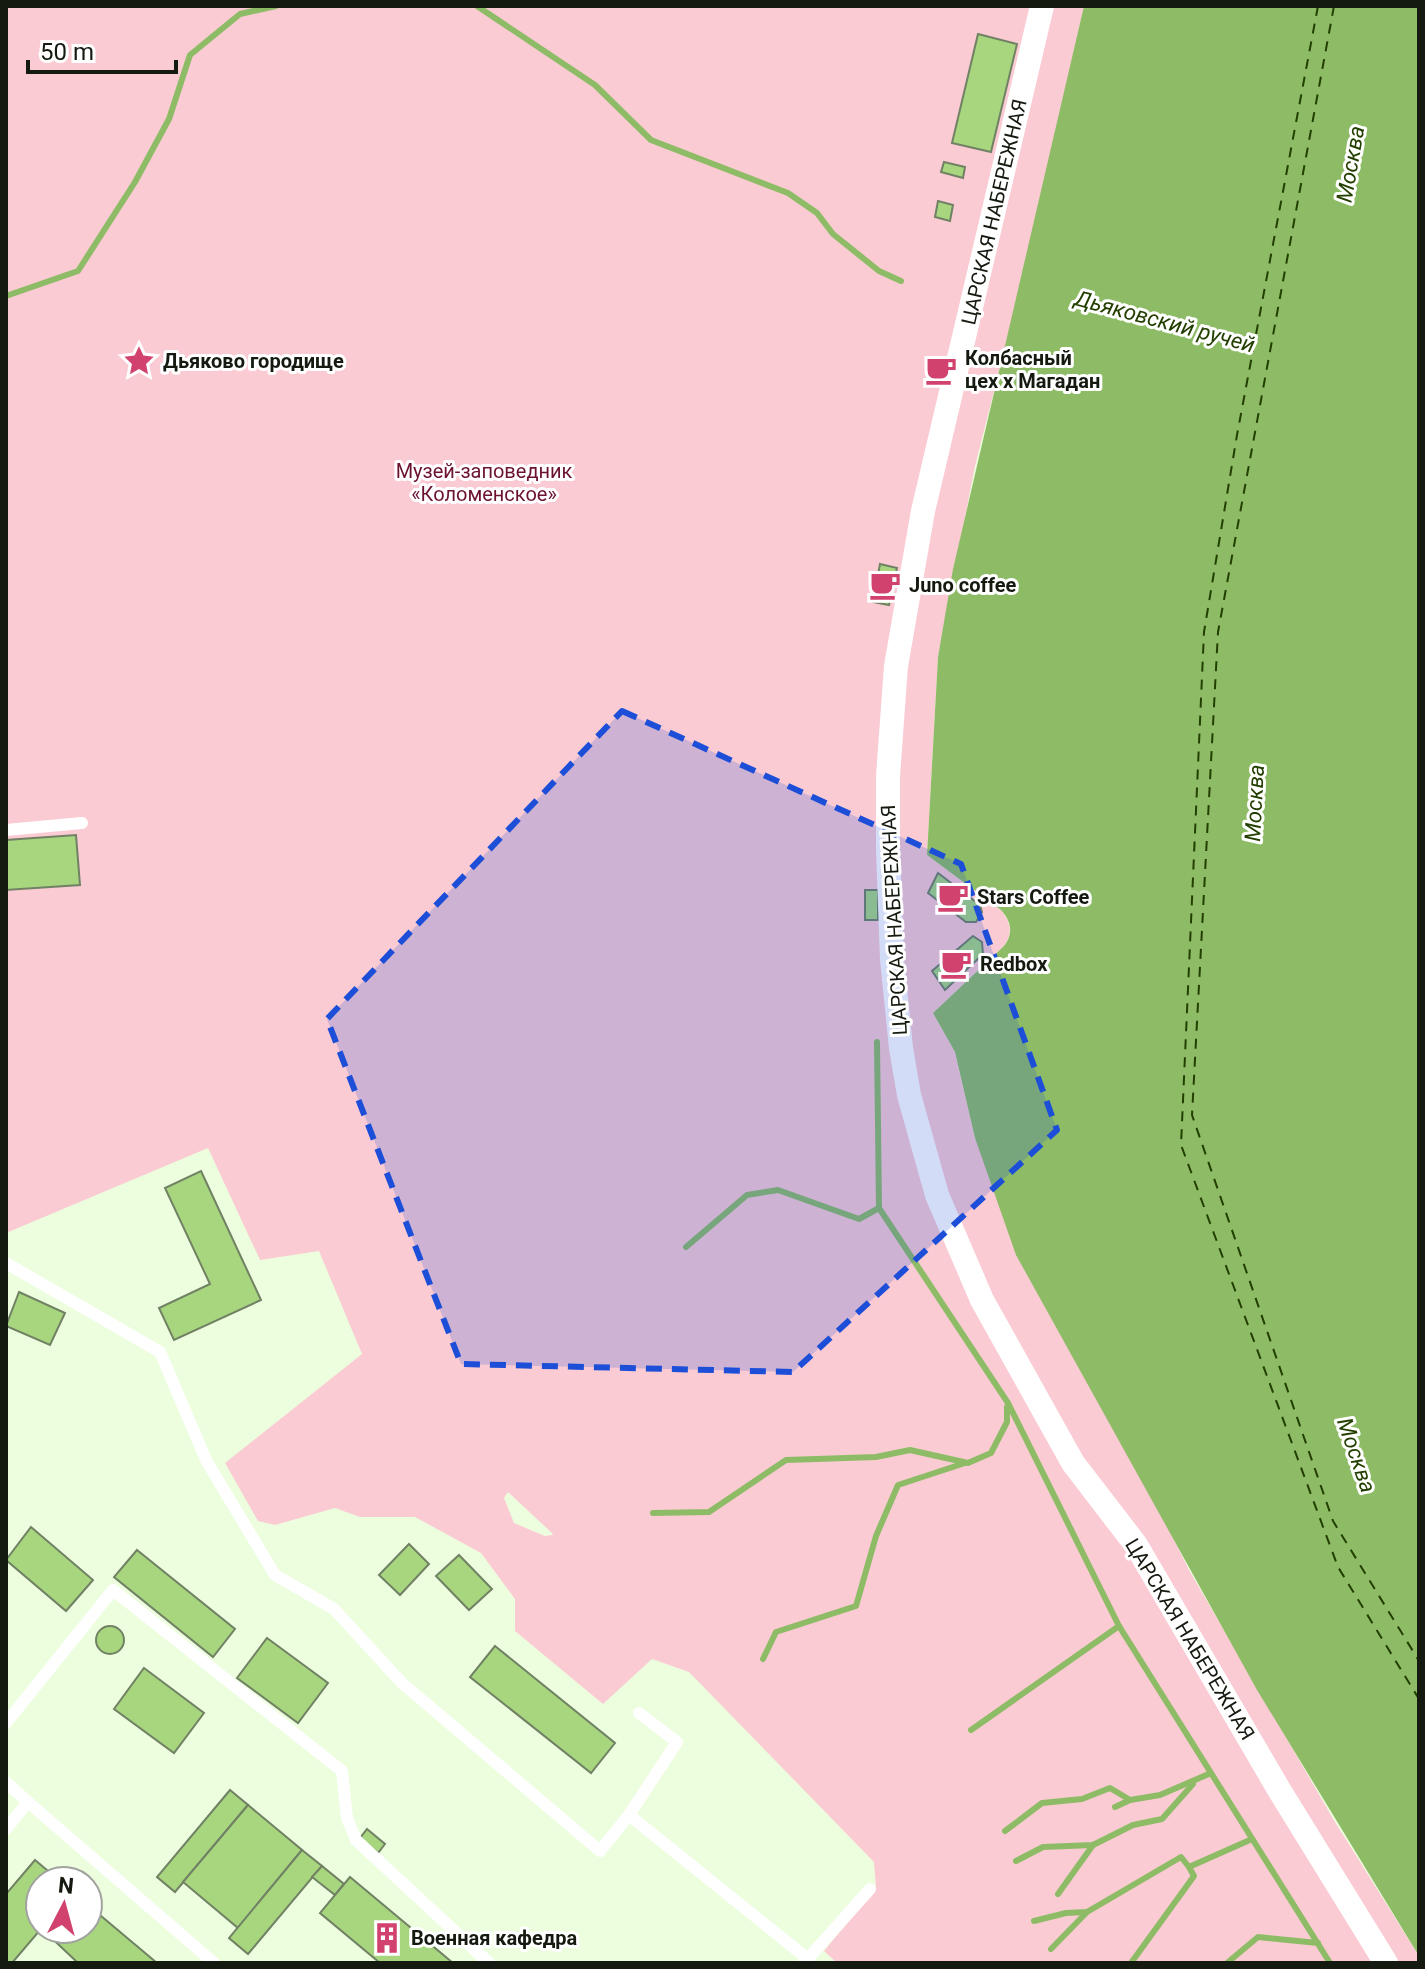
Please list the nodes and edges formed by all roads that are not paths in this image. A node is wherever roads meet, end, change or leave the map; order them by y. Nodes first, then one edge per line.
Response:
1 (1042, 6) edge
2 (82, 823) dead end
3 (6, 830) edge
4 (6, 1263) edge
5 (639, 1713) dead end
6 (6, 1723) edge
7 (6, 1782) edge
8 (28, 1802) junction
9 (629, 1815) junction
10 (6, 1829) edge
11 (870, 1889) dead end
12 (806, 1961) edge
13 (214, 1963) edge
14 (489, 1963) edge
15 (1386, 1963) edge

1 - 15 street, ЦАРСКАЯ НАБЕРЕЖНАЯ
2 - 3 lane
4 - 9 lane
5 - 9 lane
6 - 14 lane
7 - 8 lane
8 - 10 lane
8 - 13 lane
9 - 12 lane
11 - 12 lane

